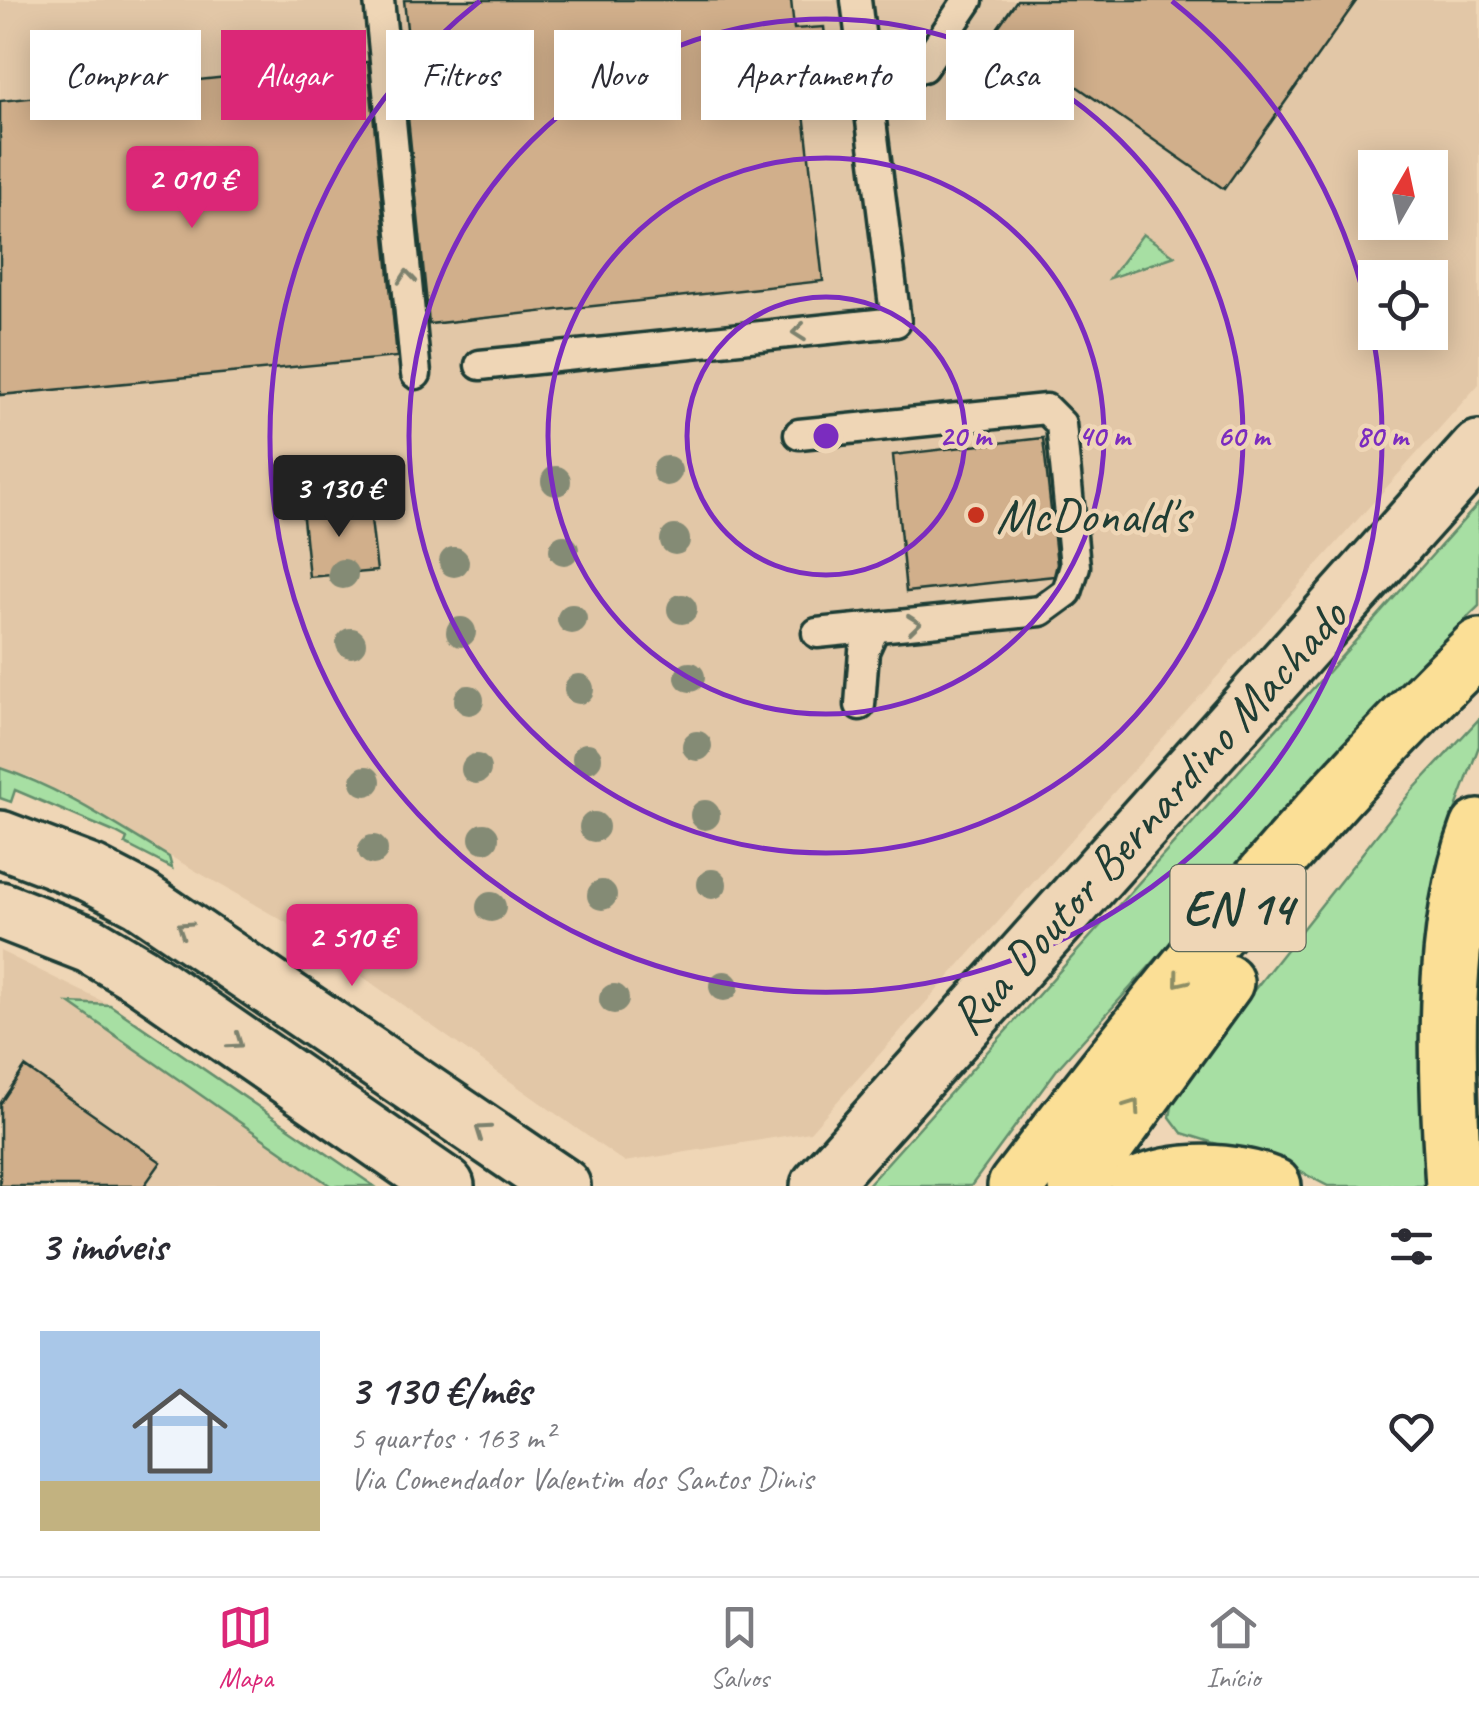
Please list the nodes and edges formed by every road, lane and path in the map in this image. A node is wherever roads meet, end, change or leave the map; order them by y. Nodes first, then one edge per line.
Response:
1 (379, 0) edge
2 (856, 0) edge
3 (968, 0) edge
4 (861, 30) edge
5 (926, 63) edge
6 (874, 120) edge
7 (480, 365) dead end
8 (416, 374) dead end
9 (798, 434) dead end
10 (1479, 449) edge
11 (874, 629) junction
12 (817, 632) dead end
13 (1479, 648) edge
14 (1479, 680) edge
15 (860, 705) dead end
16 (1479, 828) edge
17 (0, 839) edge
18 (0, 910) edge
19 (446, 1186) edge
20 (562, 1186) edge
21 (819, 1186) edge
22 (1016, 1186) edge
23 (1077, 1186) edge
24 (1138, 1186) edge
25 (1273, 1186) edge
26 (1454, 1186) edge

8 -> 1 lane
2 - 4 lane
3 - 5 lane
6 -> 7 lane
11 -> 9 lane
10 - 21 main road, Rua Doutor Bernardino Machado
11 - 12 lane
11 - 15 lane
13 -> 22 main road, EN 14
23 -> 14 main road, EN 14
16 - 26 main road
20 -> 17 main road
18 -> 19 main road
24 - 25 main road

